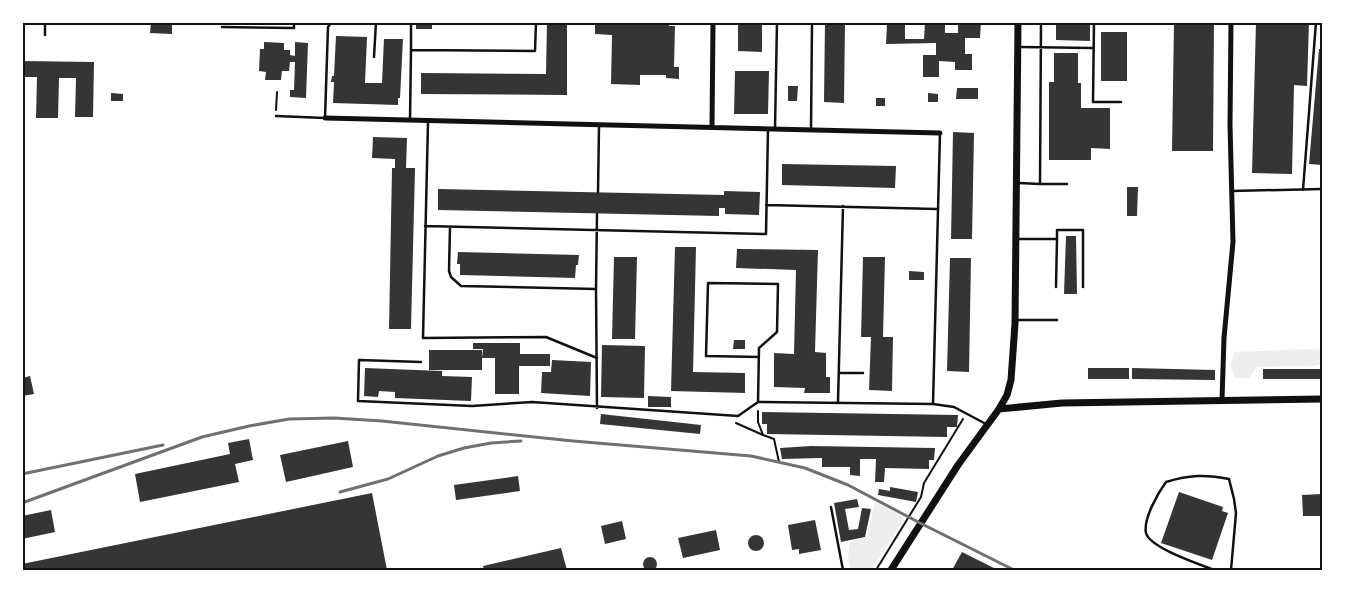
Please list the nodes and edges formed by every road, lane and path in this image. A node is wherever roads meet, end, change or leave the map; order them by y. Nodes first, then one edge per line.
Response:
1 (45, 22) edge
2 (100, 22) edge
3 (115, 22) edge
4 (250, 22) edge
5 (294, 22) edge
6 (332, 22) edge
7 (376, 22) edge
8 (411, 22) edge
9 (536, 22) edge
10 (713, 22) edge
11 (777, 22) edge
12 (812, 22) edge
13 (1018, 22) edge
14 (1041, 22) edge
15 (1094, 22) edge
16 (1231, 22) edge
17 (1316, 22) edge
18 (222, 27) dead end
19 (250, 27) junction
20 (45, 35) dead end
21 (1018, 47) junction
22 (1041, 47) junction
23 (1094, 48) junction
24 (410, 50) junction
25 (374, 57) dead end
26 (277, 92) dead end
27 (1121, 102) dead end
28 (276, 116) joint
29 (325, 118) junction
30 (410, 120) junction
31 (428, 120) junction
32 (600, 124) junction
33 (712, 127) junction
34 (768, 128) junction
35 (775, 129) junction
36 (811, 130) junction
37 (940, 133) joint
38 (1017, 184) junction
39 (1040, 184) junction
40 (1067, 184) dead end
41 (1303, 190) junction
42 (1322, 190) edge
43 (1232, 191) junction
44 (598, 192) dead end
45 (766, 205) junction
46 (843, 206) junction
47 (938, 209) junction
48 (597, 214) dead end
49 (425, 226) junction
50 (450, 227) junction
51 (597, 230) junction
52 (1016, 239) junction
53 (1057, 239) junction
54 (1056, 286) dead end
55 (1083, 287) dead end
56 (596, 289) junction
57 (1015, 320) junction
58 (1057, 320) dead end
59 (759, 357) junction
60 (597, 358) junction
61 (422, 362) dead end
62 (839, 373) junction
63 (862, 373) dead end
64 (1322, 399) edge
65 (1222, 400) junction
66 (758, 402) junction
67 (838, 403) junction
68 (933, 404) junction
69 (597, 408) junction
70 (999, 409) junction
71 (967, 412) junction
72 (731, 422) dead end
73 (987, 424) junction
74 (764, 435) junction
75 (779, 462) dead end
76 (831, 506) dead end
77 (843, 570) edge
78 (876, 570) edge
79 (891, 570) edge
80 (1214, 570) edge
81 (1231, 570) edge

1 - 20 lane
2 - 3 lane
4 - 19 lane
5 - 19 lane
6 - 29 lane
7 - 25 lane
8 - 24 lane
9 - 24 lane
10 - 33 street
11 - 35 lane
12 - 36 lane
13 - 21 main road
14 - 22 lane
15 - 23 lane
16 - 43 street
17 - 41 lane
18 - 19 lane
21 - 22 lane
21 - 38 main road
22 - 23 lane
22 - 39 lane
23 - 27 lane
24 - 30 lane
26 - 28 path
28 - 29 lane
29 - 30 street
30 - 31 street
31 - 32 street
31 - 49 lane
32 - 33 street
32 - 44 lane
33 - 34 street
34 - 35 street
34 - 45 lane
35 - 36 street
36 - 37 street
37 - 47 lane
38 - 39 lane
38 - 52 main road
39 - 40 lane
41 - 42 lane
41 - 43 lane
43 - 65 street
45 - 46 lane
45 - 51 lane
46 - 47 lane
46 - 62 lane
47 - 68 lane
48 - 51 lane
49 - 50 lane
49 - 60 lane
50 - 51 lane
50 - 56 lane
51 - 56 lane
52 - 53 lane
52 - 57 main road
53 - 54 lane
53 - 55 lane
56 - 60 lane
57 - 58 lane
57 - 70 main road
59 - 59 lane
59 - 66 lane
60 - 69 lane
61 - 69 lane
62 - 63 lane
62 - 67 lane
64 - 65 main road
65 - 70 main road
66 - 67 lane
66 - 69 lane
66 - 74 path
67 - 68 lane
68 - 71 lane
70 - 73 main road
71 - 73 lane
71 - 78 path
72 - 74 path
73 - 79 main road
74 - 75 path
76 - 77 lane
80 - 81 lane

